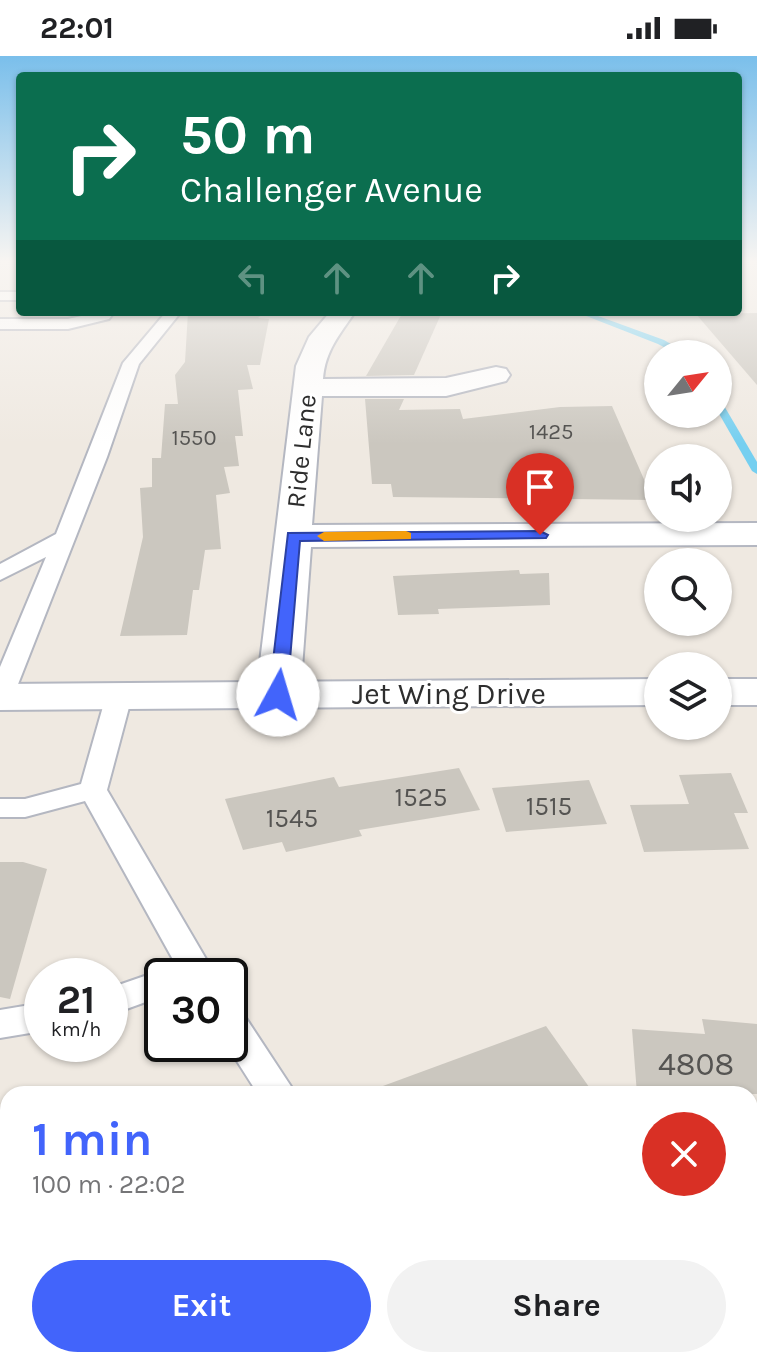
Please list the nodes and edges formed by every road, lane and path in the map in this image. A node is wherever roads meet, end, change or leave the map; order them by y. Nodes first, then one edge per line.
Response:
1 (76, 322) edge
2 (165, 322) edge
3 (335, 322) edge
4 (0, 324) edge
5 (496, 375) dead end
6 (307, 388) junction
7 (757, 534) edge
8 (293, 536) junction
9 (65, 538) junction
10 (0, 573) edge
11 (644, 692) edge
12 (732, 692) edge
13 (757, 692) edge
14 (278, 695) junction
15 (119, 696) junction
16 (0, 697) edge
17 (93, 790) junction
18 (0, 808) edge
19 (183, 958) edge
20 (24, 1020) edge
21 (0, 1024) edge
22 (248, 1049) edge
23 (273, 1086) edge

1 - 4 lane
2 - 9 lane
3 - 6 street, Ride Lane
5 - 6 street
6 - 8 street, Ride Lane
7 - 8 street
8 - 14 street, Ride Lane
9 - 10 lane
9 - 16 lane
11 - 14 street, Jet Wing Drive
12 - 13 street
14 - 15 street, Jet Wing Drive
15 - 16 street, Jet Wing Drive
15 - 17 lane
17 - 18 lane
17 - 19 lane
20 - 21 lane
22 - 23 lane

